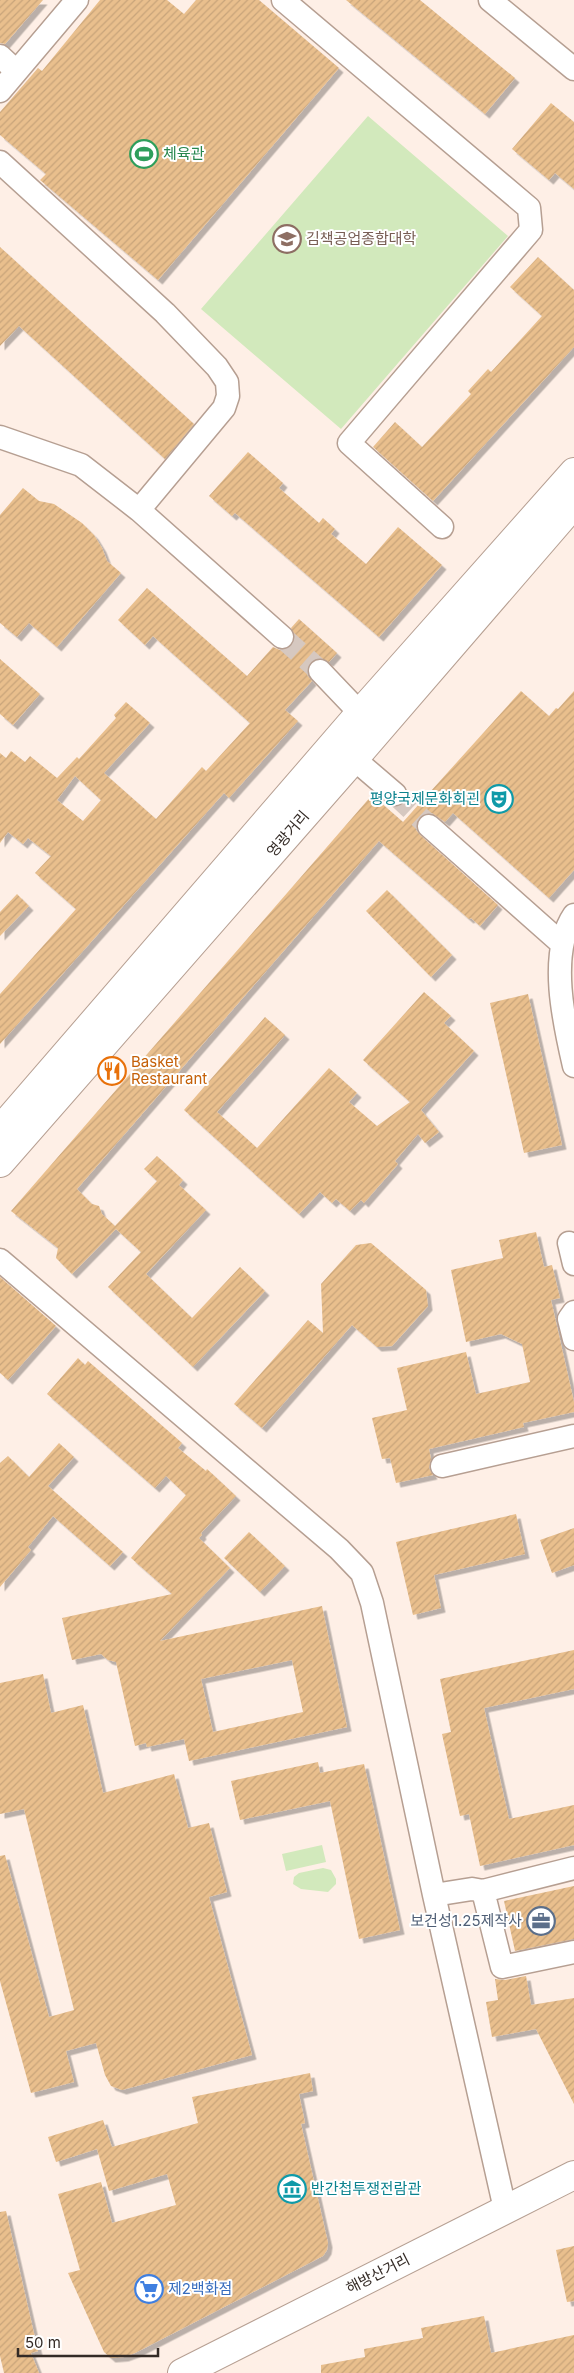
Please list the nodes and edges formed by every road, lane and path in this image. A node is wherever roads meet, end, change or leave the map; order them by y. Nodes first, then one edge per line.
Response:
1 (77, 0) edge
2 (283, 0) edge
3 (490, 0) edge
4 (8, 64) edge
5 (574, 69) edge
6 (0, 91) edge
7 (0, 162) edge
8 (0, 437) edge
9 (574, 472) edge
10 (574, 504) edge
11 (139, 510) junction
12 (442, 527) dead end
13 (282, 637) tunnel mouth
14 (320, 672) tunnel mouth
15 (360, 713) junction
16 (354, 759) junction
17 (395, 794) tunnel mouth
18 (428, 826) tunnel mouth
19 (574, 915) edge
20 (562, 943) junction
21 (573, 1059) edge
22 (0, 1130) edge
23 (0, 1162) edge
24 (0, 1260) edge
25 (574, 1312) edge
26 (574, 1339) edge
27 (574, 1436) edge
28 (442, 1466) dead end
29 (574, 1868) edge
30 (483, 1891) junction
31 (434, 1895) junction
32 (574, 1952) edge
33 (574, 2175) edge
34 (505, 2209) junction
35 (182, 2373) edge

1 - 4 street
2 - 12 street
3 - 5 street
4 - 6 street
7 - 11 street
8 - 11 street
9 - 15 main road, 영광거리
10 - 16 main road, 영광거리
11 - 13 street
14 - 15 street
15 - 22 main road, 영광거리
16 - 17 street
16 - 23 main road, 영광거리
18 - 20 street
19 - 20 street
20 - 21 street
24 - 31 street
25 - 26 street
27 - 28 street
29 - 30 street
30 - 31 street
30 - 32 street
31 - 34 street
33 - 34 main road, 해방산거리
34 - 35 main road, 해방산거리

